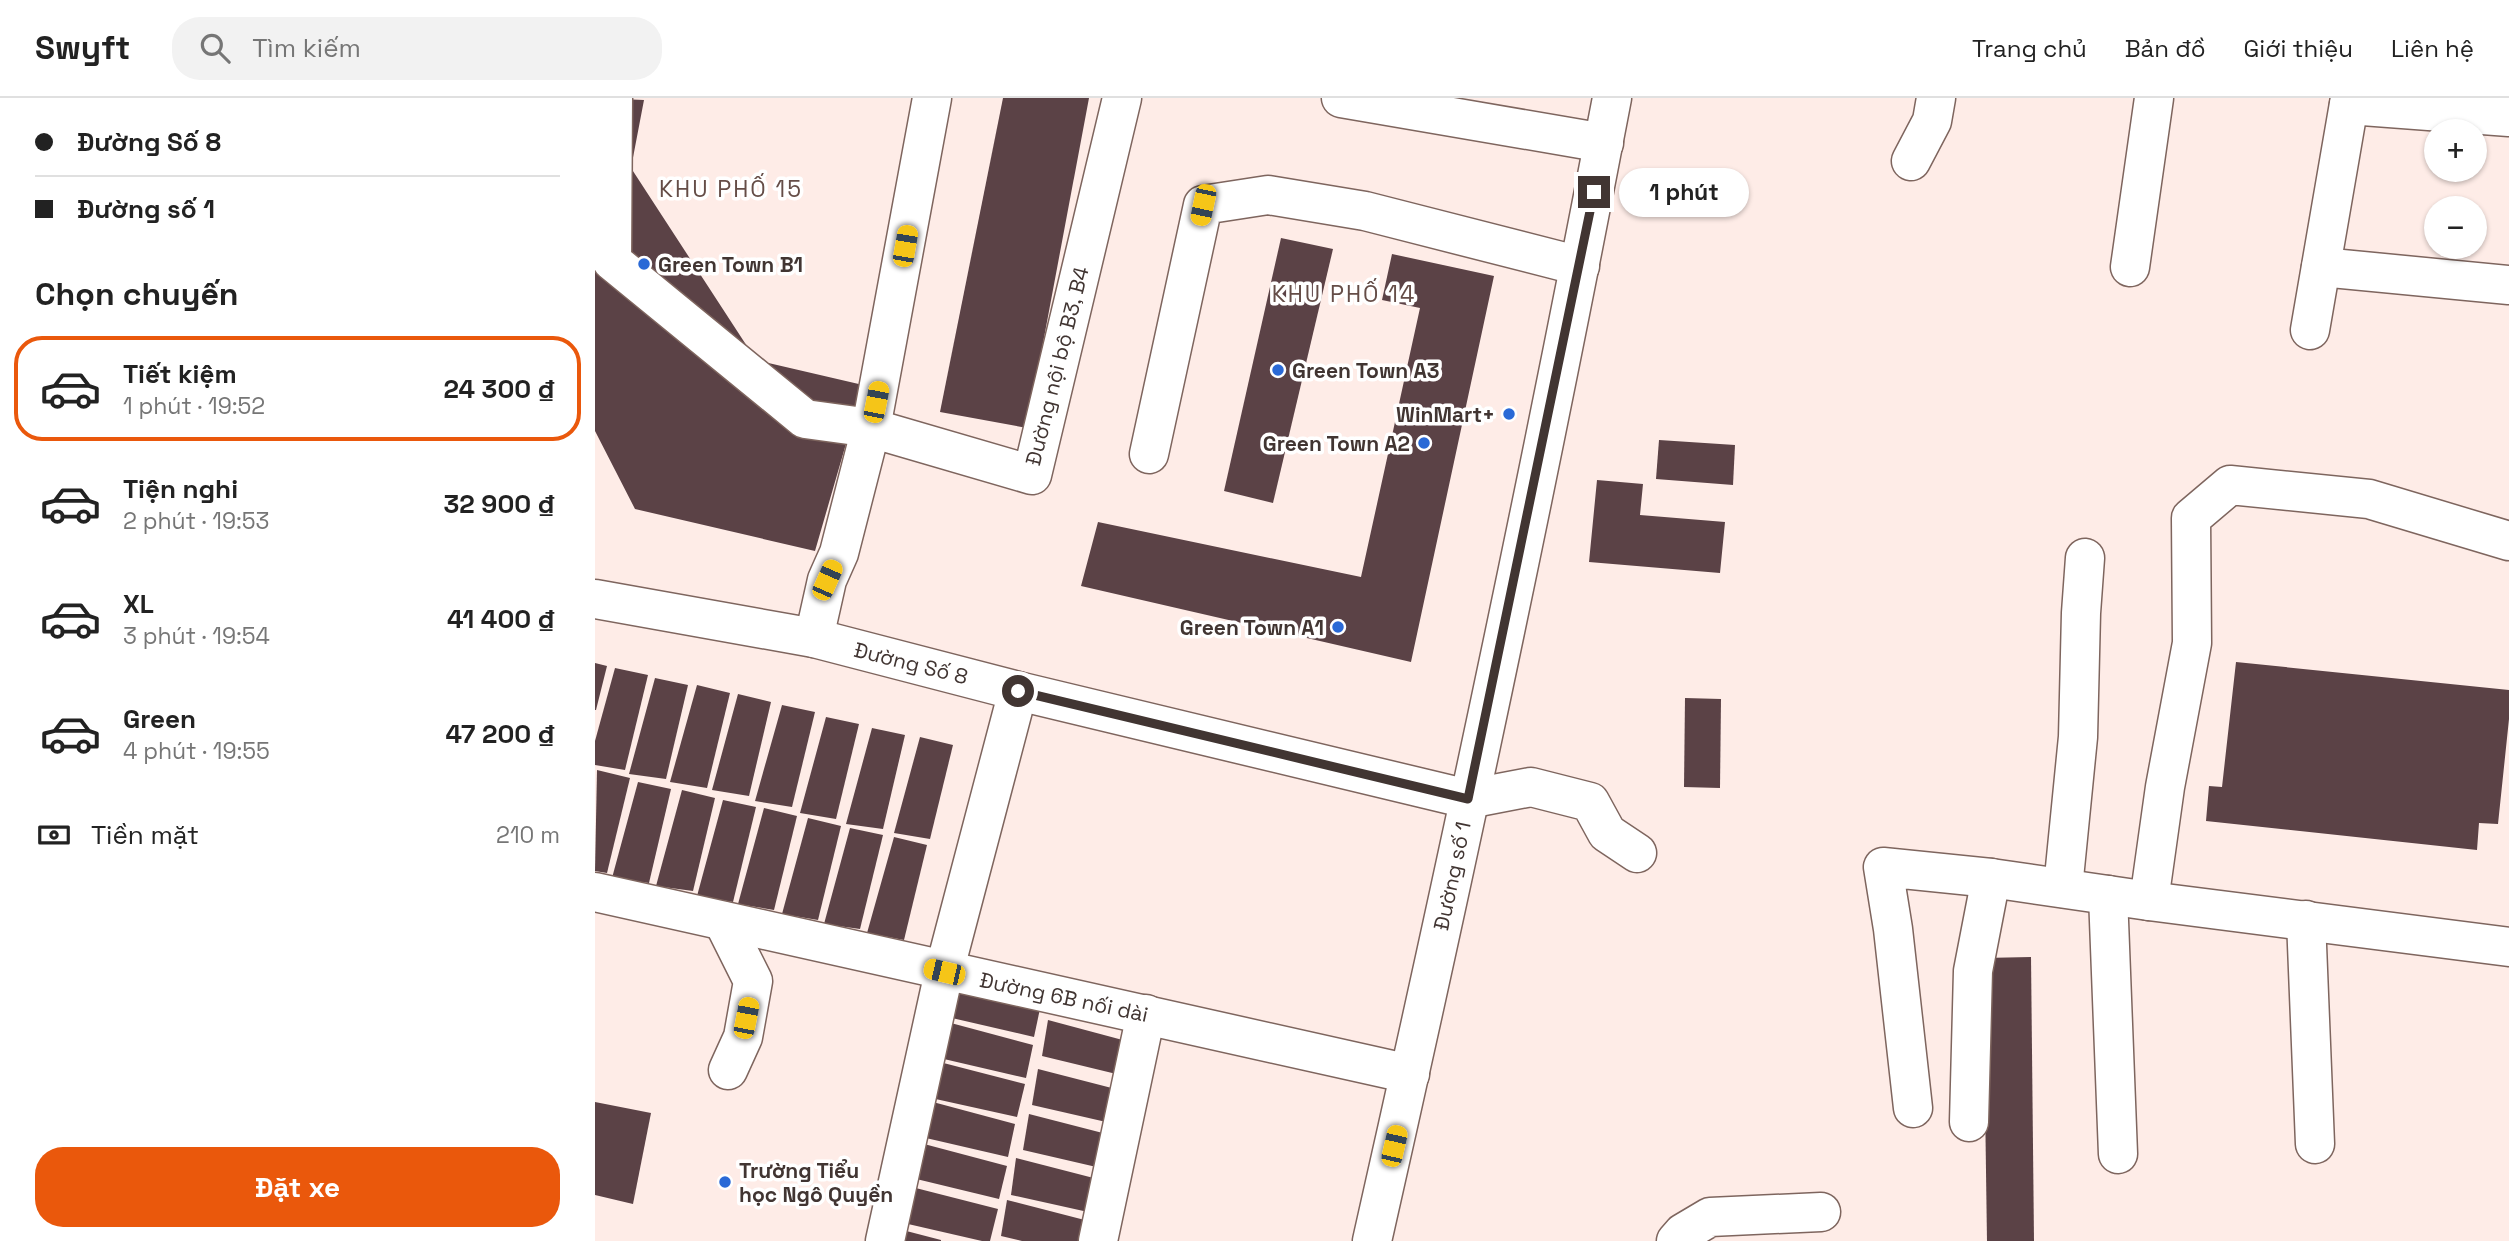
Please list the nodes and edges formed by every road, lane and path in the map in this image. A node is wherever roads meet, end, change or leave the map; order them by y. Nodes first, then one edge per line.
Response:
1 (613, 98) edge
2 (932, 98) edge
3 (1122, 98) edge
4 (1341, 98) edge
5 (1612, 98) edge
6 (1936, 98) edge
7 (2154, 98) edge
8 (2349, 102) edge
9 (2509, 117) edge
10 (1604, 143) junction
11 (1911, 161) dead end
12 (1580, 266) junction
13 (2130, 267) dead end
14 (2321, 267) junction
15 (2509, 285) edge
16 (2309, 330) dead end
17 (871, 428) junction
18 (1149, 454) dead end
19 (2509, 541) edge
20 (2085, 558) dead end
21 (595, 600) edge
22 (814, 638) junction
23 (1018, 691) junction
24 (1468, 799) junction
25 (1637, 853) dead end
26 (1991, 878) junction
27 (2063, 888) junction
28 (595, 892) edge
29 (2108, 895) junction
30 (2149, 901) junction
31 (2306, 920) junction
32 (723, 921) junction
33 (2509, 947) edge
34 (944, 972) junction
35 (1146, 1014) junction
36 (728, 1070) dead end
37 (1410, 1074) junction
38 (1913, 1108) dead end
39 (1969, 1122) dead end
40 (2315, 1144) dead end
41 (2118, 1154) dead end
42 (1821, 1212) dead end
43 (885, 1241) edge
44 (1098, 1241) edge
45 (1372, 1241) edge
46 (1676, 1241) edge

1 - 17 street
2 - 17 street
3 - 17 street, Đường nội bộ B3, B4
4 - 10 street
5 - 10 street, Đường số 1
6 - 11 street
7 - 13 street
8 - 9 street
8 - 14 street
10 - 12 street, Đường số 1
12 - 18 street
12 - 24 street, Đường số 1
14 - 15 street
14 - 16 street
17 - 22 street
19 - 30 street
20 - 27 street
21 - 22 street, Đường Số 8
22 - 23 street, Đường Số 8
23 - 24 street, Đường Số 8
23 - 34 street
24 - 25 street
24 - 37 street, Đường số 1
26 - 27 street
26 - 38 street
26 - 39 street
27 - 29 street
28 - 32 street, Đường 6B nối dài
29 - 30 street
29 - 41 street
30 - 31 street
31 - 33 street
31 - 40 street
32 - 34 street, Đường 6B nối dài
32 - 36 street
34 - 35 street, Đường 6B nối dài
34 - 43 street
35 - 37 street, Đường 6B nối dài
35 - 44 street
37 - 45 street, Đường số 1
42 - 46 street

